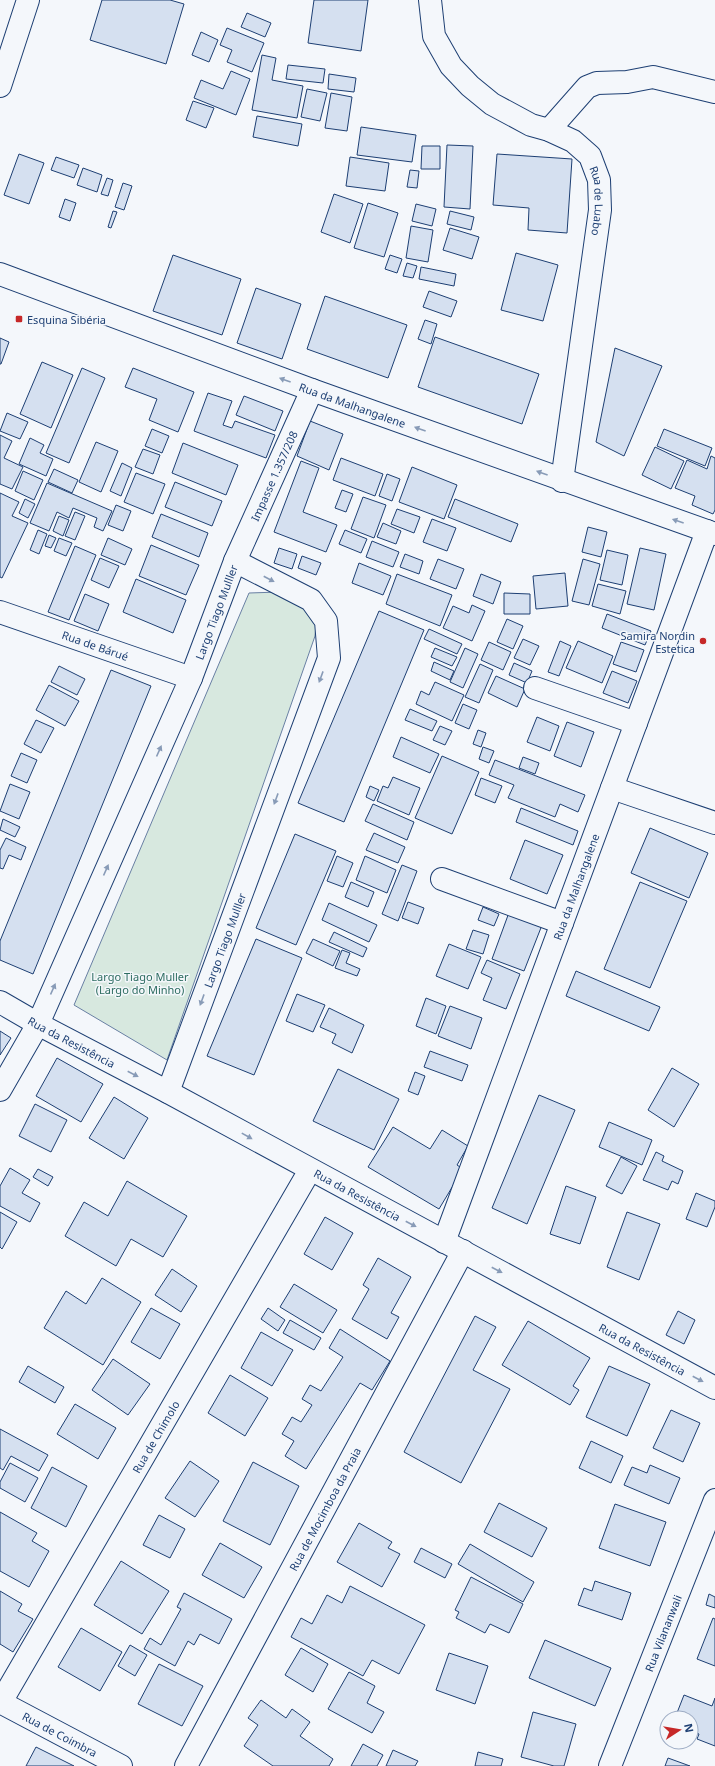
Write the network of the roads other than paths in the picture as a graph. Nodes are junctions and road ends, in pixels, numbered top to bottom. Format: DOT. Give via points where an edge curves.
graph roads {
  1 [pos="28,0"];
  2 [pos="430,0"];
  3 [pos="0,86"];
  4 [pos="715,92"];
  5 [pos="549,130"];
  6 [pos="0,274"];
  7 [pos="312,390"];
  8 [pos="562,481"];
  9 [pos="711,533"];
  10 [pos="235,560"];
  11 [pos="0,612"];
  12 [pos="191,678"];
  13 [pos="535,688"];
  14 [pos="636,723"];
  15 [pos="612,788"];
  16 [pos="715,823"];
  17 [pos="442,878"];
  18 [pos="562,923"];
  19 [pos="0,1002"];
  20 [pos="38,1024"];
  21 [pos="0,1090"];
  22 [pos="168,1092"];
  23 [pos="310,1170"];
  24 [pos="454,1247"];
  25 [pos="715,1388"];
  26 [pos="715,1500"];
  27 [pos="0,1702"];
  28 [pos="121,1766"];
  29 [pos="186,1766"];
  30 [pos="610,1766"];
  1 -- 3 [label="street"];
  2 -- 5 [label="street, Rua de Luabo" via="434,36 451,66 492,104 530,125"];
  4 -- 5 [label="street" via="653,77 627,82 597,83 587,87"];
  5 -- 8 [label="street, Rua de Luabo" via="573,141 590,156 599,180 600,210"];
  7 -- 6 [label="street, Rua da Malhangalene, one-way"];
  8 -- 7 [label="street, Rua da Malhangalene, one-way"];
  7 -- 10 [label="street, Impasse 1.357/208"];
  9 -- 8 [label="street, Rua da Malhangalene, one-way"];
  9 -- 14 [label="street, Rua da Malhangalene"];
  10 -- 12 [label="street, Largo Tiago Mulller"];
  10 -- 22 [label="street, Largo Tiago Mulller, one-way" via="311,600 326,622 329,658"];
  11 -- 12 [label="street, Rua de Bárué"];
  20 -- 12 [label="street, Largo Tiago Mulller, one-way"];
  13 -- 14 [label="street"];
  14 -- 15 [label="street, Rua da Malhangalene"];
  15 -- 16 [label="street"];
  15 -- 18 [label="street, Rua da Malhangalene"];
  17 -- 18 [label="street"];
  18 -- 24 [label="street, Rua da Malhangalene"];
  19 -- 20 [label="street, Rua da Resistência"];
  20 -- 21 [label="street, Largo Tiago Mulller"];
  20 -- 22 [label="street, Rua da Resistência, one-way"];
  22 -- 23 [label="street, Rua da Resistência, one-way"];
  23 -- 24 [label="street, Rua da Resistência, one-way"];
  23 -- 27 [label="street, Rua de Chimolo"];
  24 -- 25 [label="street, Rua da Resistência, one-way"];
  24 -- 29 [label="street, Rua de Mocimboa da Praia"];
  26 -- 30 [label="street, Rua Vilananwali"];
  27 -- 28 [label="street, Rua de Coimbra"];
}
